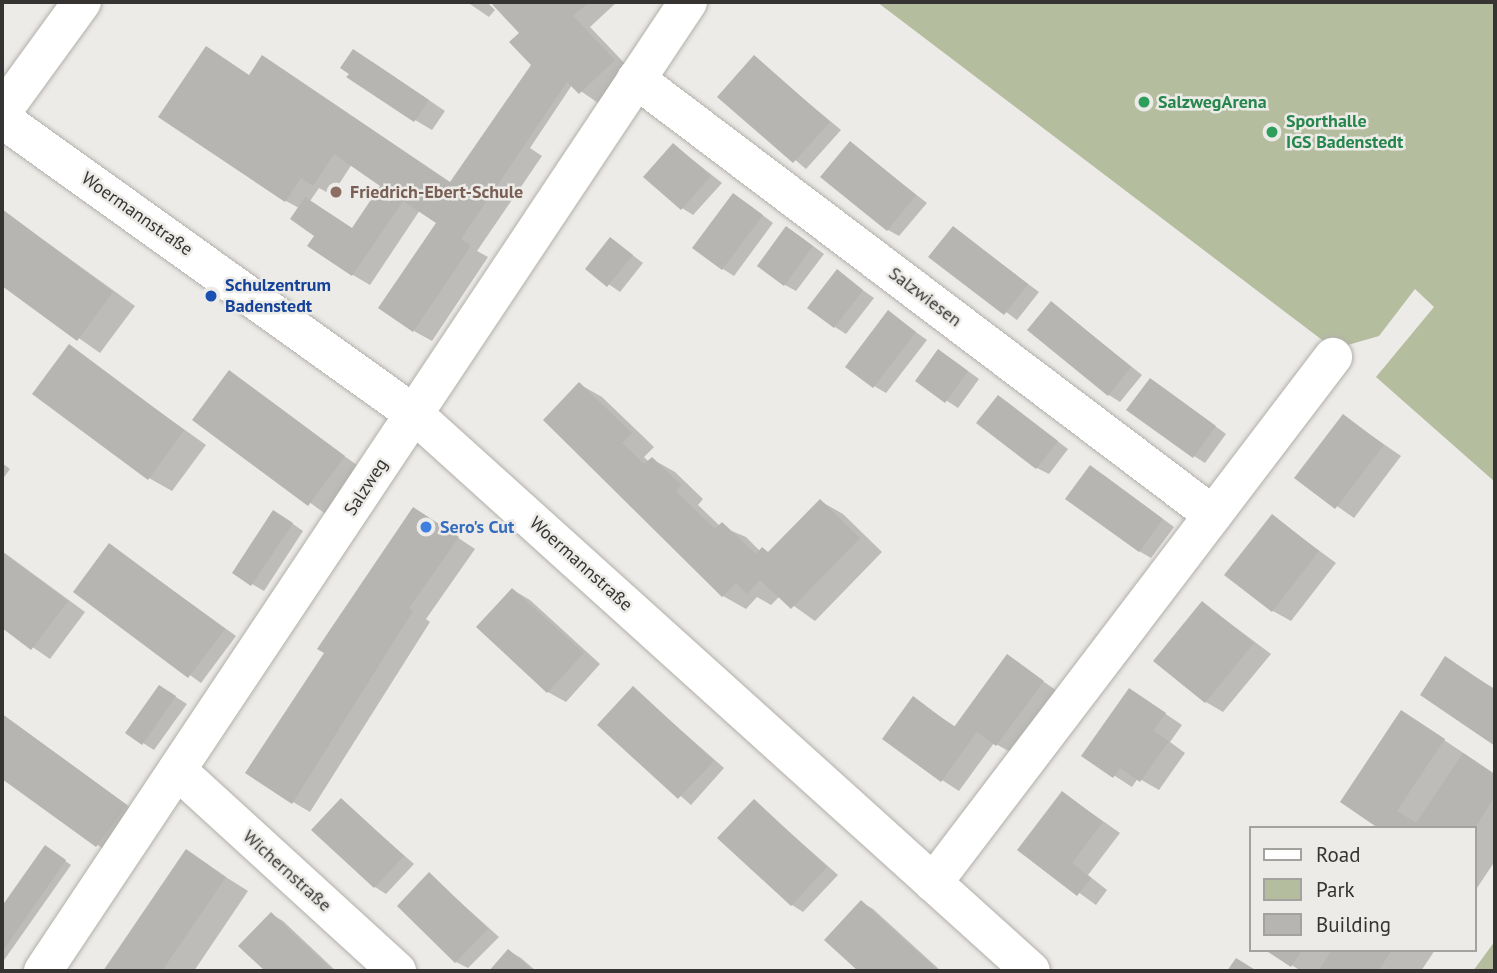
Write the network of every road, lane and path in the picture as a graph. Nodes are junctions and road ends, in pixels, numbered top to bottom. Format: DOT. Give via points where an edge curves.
graph roads {
  1 [pos="82,2"];
  2 [pos="688,2"];
  3 [pos="636,79"];
  4 [pos="2,112"];
  5 [pos="2,119"];
  6 [pos="1333,357"];
  7 [pos="414,414"];
  8 [pos="1213,516"];
  9 [pos="177,770"];
  10 [pos="933,883"];
  11 [pos="43,971"];
  12 [pos="397,971"];
  13 [pos="1031,971"];
  1 -- 4 [label="street"];
  2 -- 3 [label="street, Salzweg"];
  3 -- 7 [label="street, Salzweg"];
  3 -- 8 [label="street, Salzwiesen"];
  5 -- 7 [label="street, Woermannstraße"];
  6 -- 8 [label="street"];
  7 -- 9 [label="street, Salzweg"];
  7 -- 10 [label="street, Woermannstraße"];
  8 -- 10 [label="street"];
  9 -- 11 [label="street, Salzweg"];
  9 -- 12 [label="street, Wichernstraße"];
  10 -- 13 [label="street, Woermannstraße"];
}
